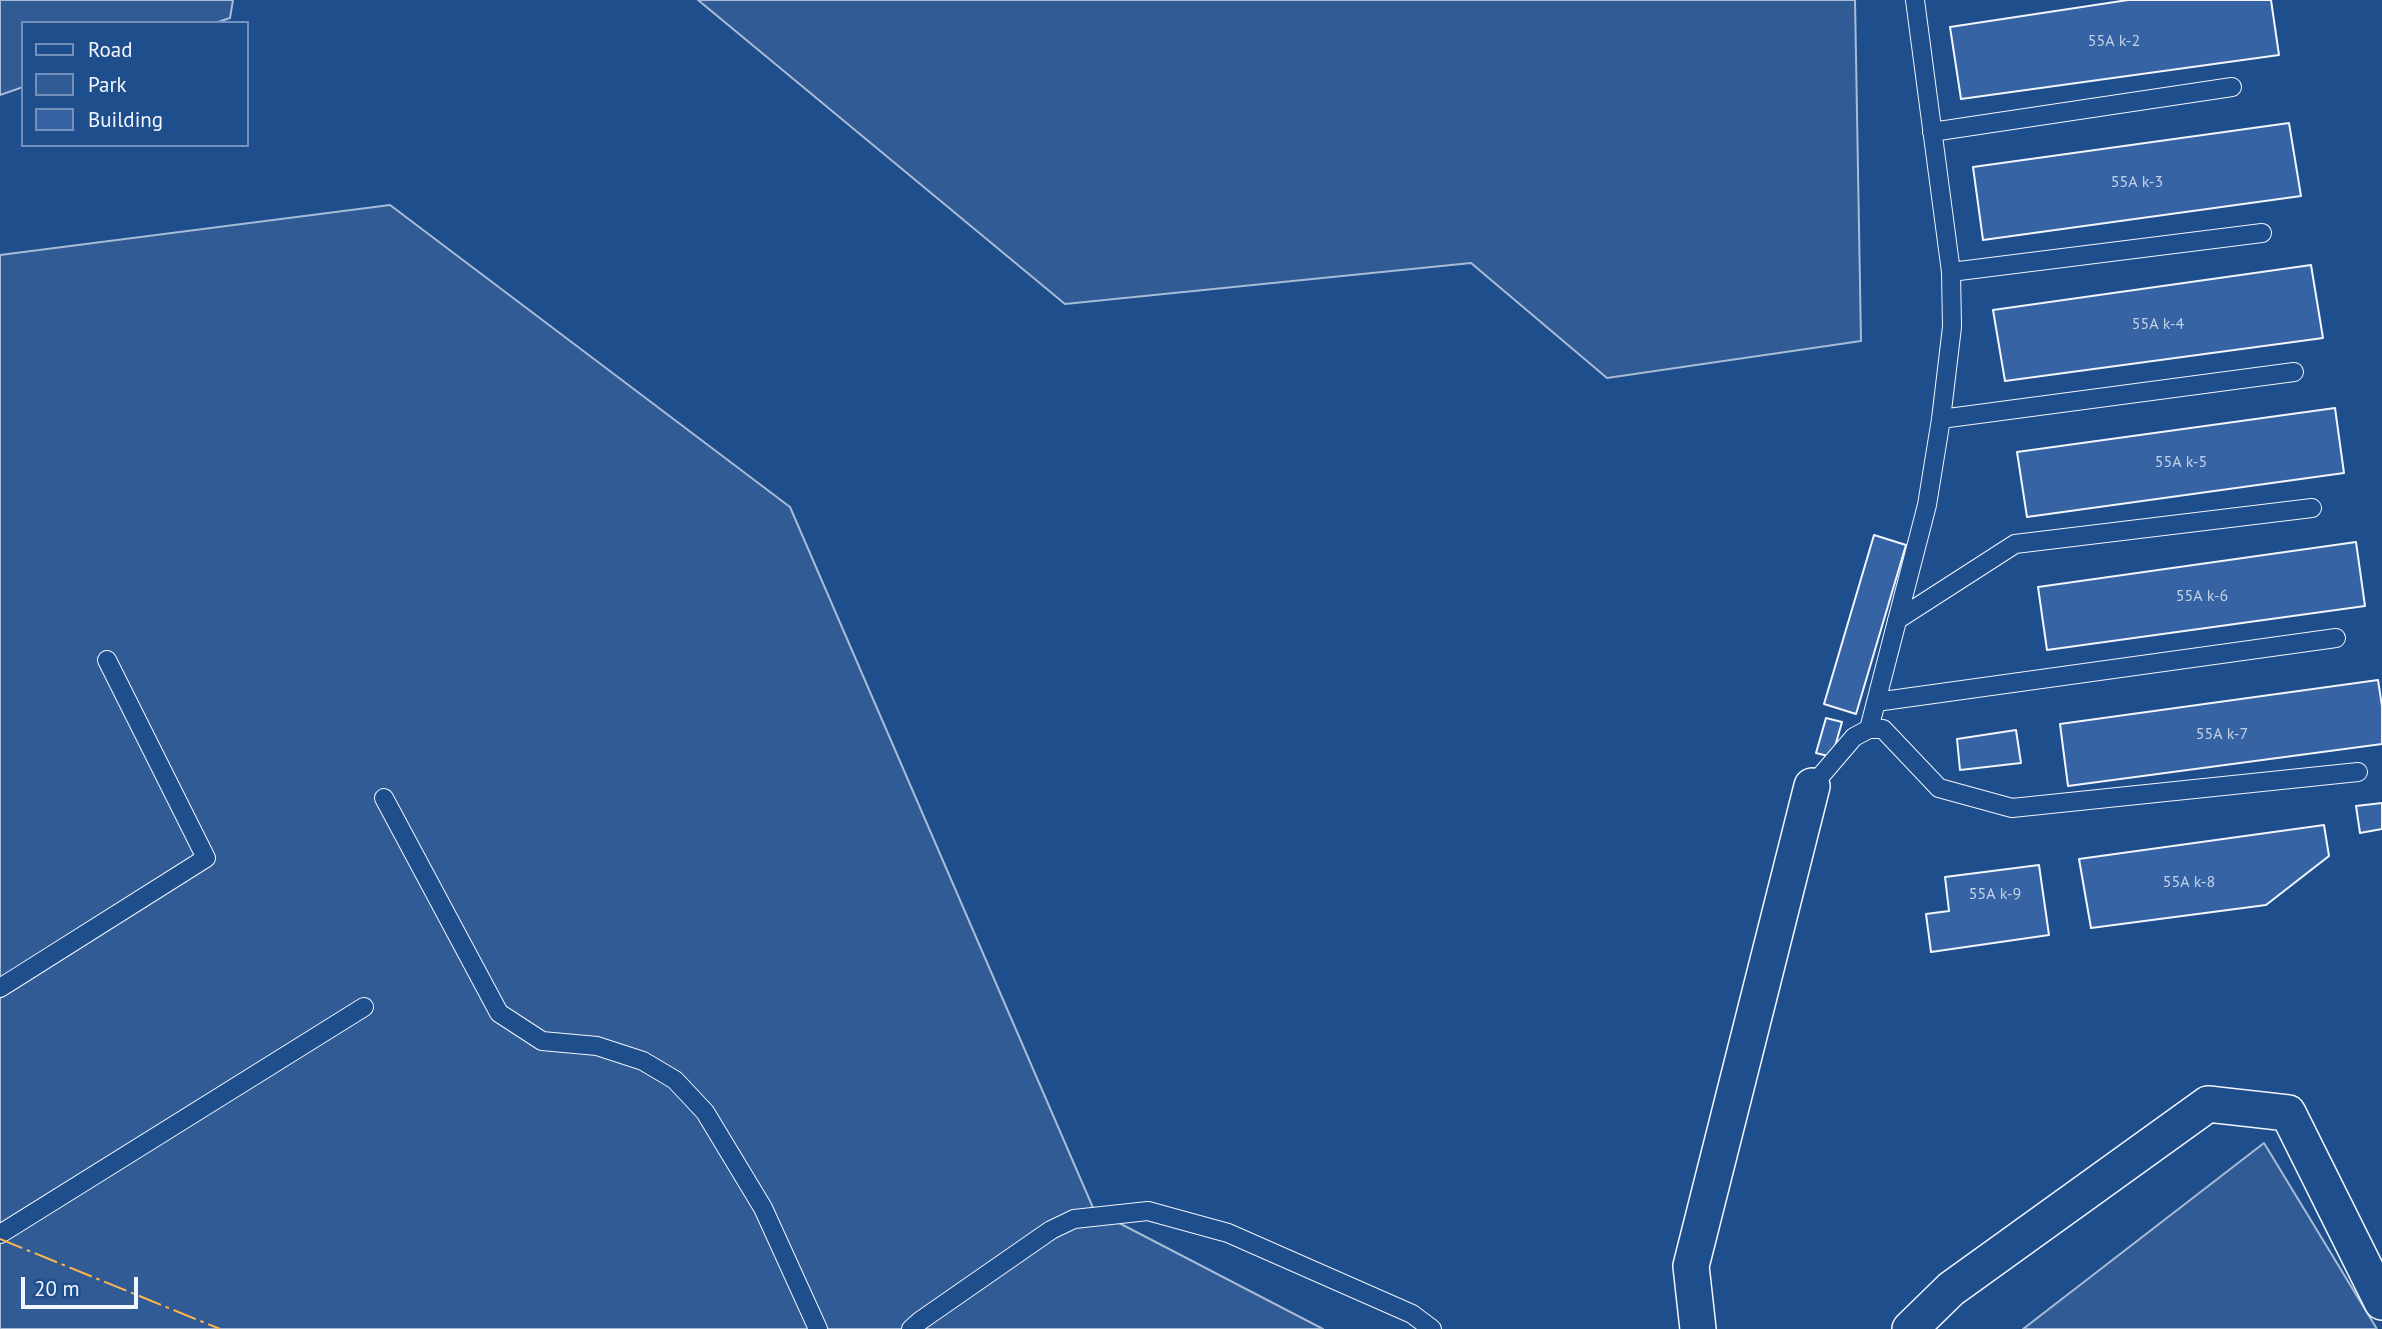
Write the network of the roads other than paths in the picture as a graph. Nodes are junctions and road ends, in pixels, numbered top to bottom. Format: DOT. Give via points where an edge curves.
graph roads {
  1 [pos="1915,0"];
  2 [pos="2232,87"];
  3 [pos="1933,132"];
  4 [pos="2262,233"];
  5 [pos="1951,272"];
  6 [pos="2294,372"];
  7 [pos="1941,419"];
  8 [pos="2312,508"];
  9 [pos="1898,620"];
  10 [pos="2336,638"];
  11 [pos="107,660"];
  12 [pos="1876,702"];
  13 [pos="1869,729"];
  14 [pos="2358,772"];
  15 [pos="1812,786"];
  16 [pos="384,798"];
  17 [pos="0,988"];
  18 [pos="364,1007"];
  19 [pos="0,1234"];
  20 [pos="2382,1302"];
  21 [pos="818,1329"];
  22 [pos="911,1329"];
  23 [pos="1433,1329"];
  24 [pos="1699,1329"];
  25 [pos="1910,1329"];
  1 -- 3 [label="lane"];
  2 -- 3 [label="lane"];
  3 -- 5 [label="lane"];
  4 -- 5 [label="lane"];
  5 -- 7 [label="lane" via="1952,327"];
  6 -- 7 [label="lane"];
  7 -- 9 [label="lane" via="1927,505"];
  8 -- 9 [label="lane" via="2015,544"];
  9 -- 12 [label="lane"];
  10 -- 12 [label="lane"];
  11 -- 17 [label="lane" via="206,858"];
  12 -- 13 [label="lane"];
  13 -- 14 [label="lane" via="1883,729 1939,788 2012,808"];
  13 -- 15 [label="lane" via="1854,737"];
  15 -- 24 [label="street" via="1691,1266"];
  16 -- 21 [label="lane" via="499,1013 542,1041 597,1046 643,1061 675,1080 705,1112 763,1208"];
  18 -- 19 [label="lane"];
  20 -- 25 [label="street" via="2288,1114 2208,1104 1951,1289"];
  22 -- 23 [label="lane" via="1051,1230 1074,1219 1148,1211 1228,1233 1412,1314"];
}
